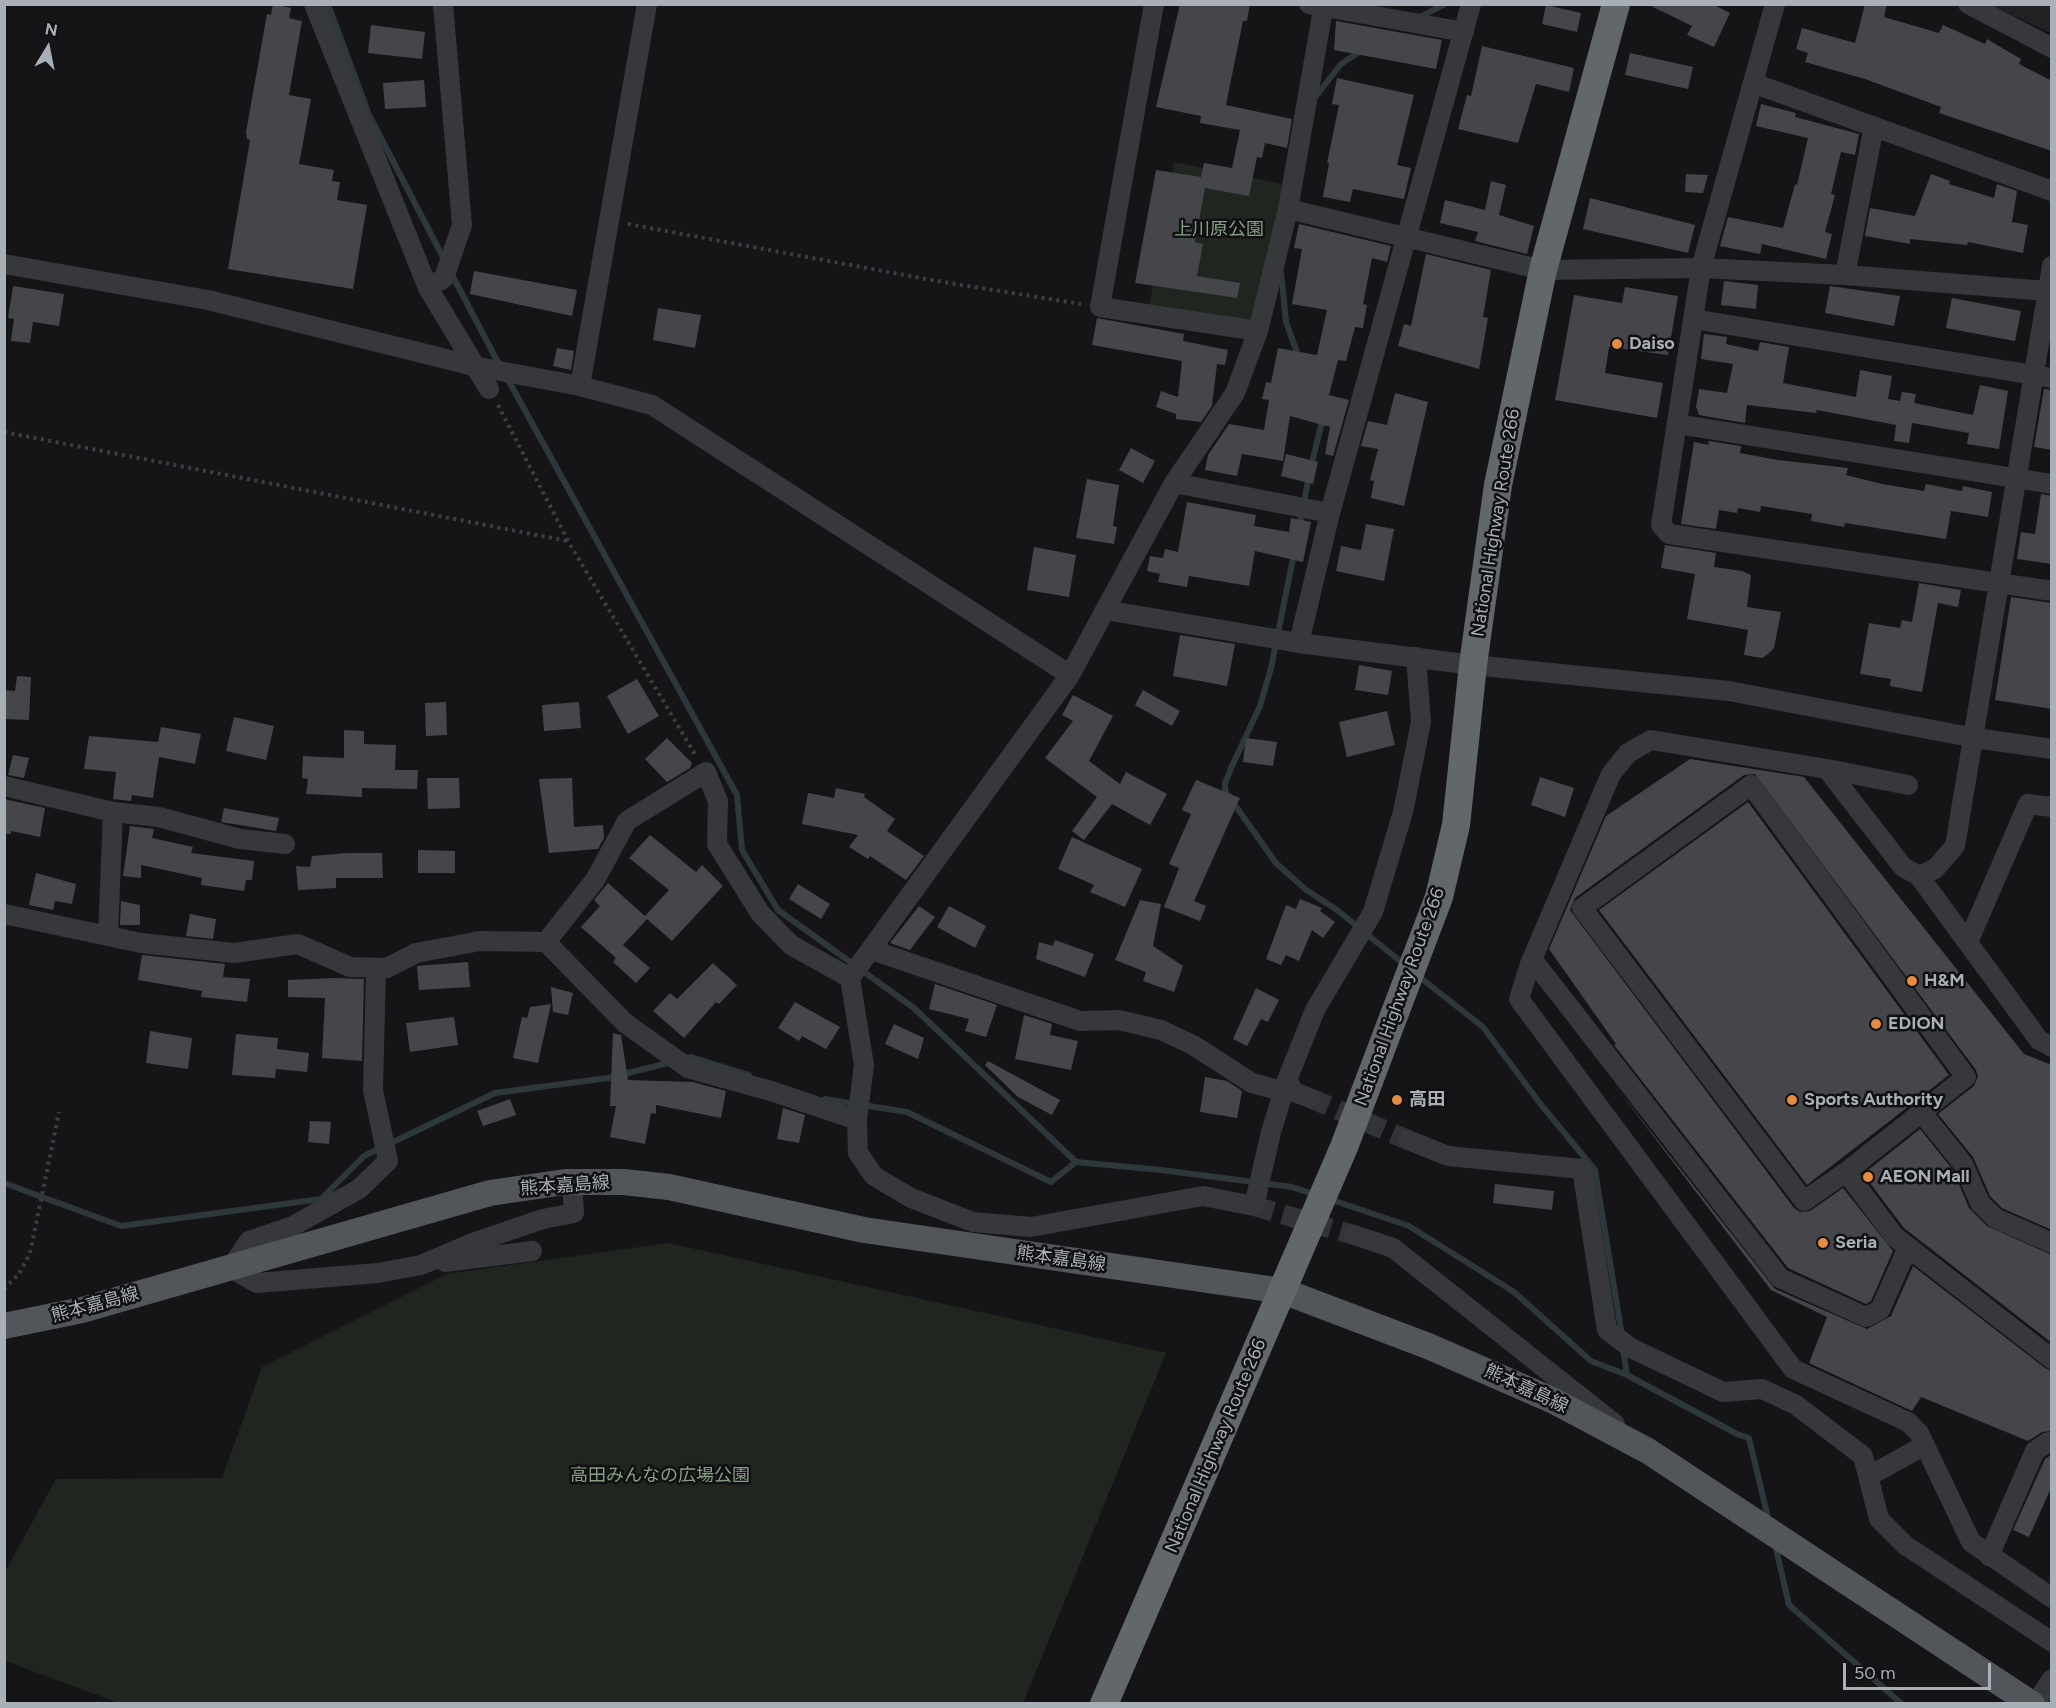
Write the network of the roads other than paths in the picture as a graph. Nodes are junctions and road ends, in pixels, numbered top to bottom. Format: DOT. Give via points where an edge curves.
graph roads {
  1 [pos="314,4"];
  2 [pos="443,4"];
  3 [pos="647,4"];
  4 [pos="1154,4"];
  5 [pos="1471,4"];
  6 [pos="1616,4"];
  7 [pos="1775,4"];
  8 [pos="1968,4"];
  9 [pos="1319,6"];
  10 [pos="1464,32"];
  11 [pos="2052,48"];
  12 [pos="1753,83"];
  13 [pos="1874,126"];
  14 [pos="2052,191"];
  15 [pos="1288,209"];
  16 [pos="1408,236"];
  17 [pos="4,264"];
  18 [pos="2052,266"];
  19 [pos="1701,268"];
  20 [pos="1543,270"];
  21 [pos="1845,275"];
  22 [pos="429,288"];
  23 [pos="2047,291"];
  24 [pos="1693,319"];
  25 [pos="1258,331"];
  26 [pos="478,367"];
  27 [pos="2042,377"];
  28 [pos="580,386"];
  29 [pos="489,389"];
  30 [pos="1677,424"];
  31 [pos="2016,479"];
  32 [pos="1174,483"];
  33 [pos="2052,484"];
  34 [pos="1330,513"];
  35 [pos="2000,583"];
  36 [pos="2052,591"];
  37 [pos="1105,610"];
  38 [pos="1299,644"];
  39 [pos="1416,657"];
  40 [pos="1473,665"];
  41 [pos="1070,675"];
  42 [pos="1975,738"];
  43 [pos="2052,749"];
  44 [pos="1827,769"];
  45 [pos="1908,784"];
  46 [pos="4,786"];
  47 [pos="2052,807"];
  48 [pos="113,812"];
  49 [pos="285,844"];
  50 [pos="1919,876"];
  51 [pos="4,914"];
  52 [pos="108,936"];
  53 [pos="546,942"];
  54 [pos="1968,942"];
  55 [pos="872,950"];
  56 [pos="1532,960"];
  57 [pos="376,968"];
  58 [pos="850,978"];
  59 [pos="2052,1047"];
  60 [pos="1286,1084"];
  61 [pos="1310,1098"];
  62 [pos="1922,1113"];
  63 [pos="857,1120"];
  64 [pos="1408,1140"];
  65 [pos="1846,1172"];
  66 [pos="572,1183"];
  67 [pos="1354,1235"];
  68 [pos="2052,1243"];
  69 [pos="1908,1247"];
  70 [pos="532,1251"];
  71 [pos="421,1265"];
  72 [pos="231,1268"];
  73 [pos="1283,1291"];
  74 [pos="4,1326"];
  75 [pos="2052,1359"];
  76 [pos="2052,1443"];
  77 [pos="1925,1445"];
  78 [pos="1648,1451"];
  79 [pos="1869,1476"];
  80 [pos="1989,1556"];
  81 [pos="2052,1598"];
  82 [pos="2052,1642"];
  83 [pos="2052,1679"];
  84 [pos="1104,1704"];
  85 [pos="2033,1704"];
  1 -- 22 [label="street"];
  2 -- 22 [label="street" via="462,225 444,278"];
  3 -- 28 [label="street"];
  4 -- 25 [label="street" via="1100,307"];
  5 -- 10 [label="street"];
  6 -- 20 [label="highway, National Highway Route 266"];
  7 -- 12 [label="street"];
  8 -- 11 [label="street"];
  9 -- 10 [label="street"];
  9 -- 15 [label="street"];
  10 -- 16 [label="street"];
  12 -- 13 [label="street"];
  12 -- 19 [label="street"];
  13 -- 14 [label="street"];
  13 -- 21 [label="street"];
  15 -- 16 [label="street"];
  15 -- 25 [label="street"];
  16 -- 20 [label="street"];
  16 -- 34 [label="street"];
  17 -- 26 [label="street" via="208,300"];
  18 -- 23 [label="street"];
  19 -- 20 [label="street"];
  19 -- 21 [label="street"];
  19 -- 24 [label="street"];
  20 -- 40 [label="highway, National Highway Route 266" via="1498,485"];
  21 -- 23 [label="street"];
  22 -- 26 [label="street"];
  23 -- 27 [label="street"];
  24 -- 27 [label="street"];
  24 -- 30 [label="street"];
  25 -- 32 [label="street" via="1236,393"];
  26 -- 28 [label="street"];
  26 -- 29 [label="street"];
  27 -- 31 [label="street"];
  28 -- 41 [label="street" via="652,405"];
  30 -- 31 [label="street"];
  30 -- 35 [label="street" via="1661,525 1669,534"];
  31 -- 33 [label="street"];
  31 -- 35 [label="street"];
  32 -- 34 [label="street"];
  32 -- 37 [label="street"];
  34 -- 38 [label="street"];
  35 -- 36 [label="street"];
  35 -- 42 [label="street"];
  37 -- 38 [label="street"];
  37 -- 41 [label="street"];
  38 -- 39 [label="street"];
  39 -- 40 [label="street"];
  39 -- 60 [label="street" via="1421,722 1397,834 1373,912 1315,1010"];
  40 -- 42 [label="street" via="1729,691"];
  40 -- 73 [label="highway, National Highway Route 266" via="1456,825 1439,897 1344,1147"];
  41 -- 55 [label="street"];
  42 -- 43 [label="street"];
  42 -- 50 [label="street" via="1955,846 1935,869"];
  44 -- 45 [label="street"];
  44 -- 50 [label="street" via="1903,867"];
  44 -- 56 [label="street" via="1666,740 1651,740 1628,753 1611,774"];
  46 -- 48 [label="street"];
  47 -- 54 [label="street" via="2028,804"];
  48 -- 49 [label="street" via="159,817 240,839"];
  48 -- 52 [label="street"];
  50 -- 54 [label="street"];
  51 -- 52 [label="street"];
  52 -- 57 [label="street" via="141,944 234,953 298,944 350,967"];
  53 -- 57 [label="street" via="480,941 416,953 387,968"];
  53 -- 58 [label="street" via="595,880 627,821 706,772 718,801 717,844 760,914 791,945"];
  53 -- 63 [label="street" via="625,1023 688,1068"];
  54 -- 59 [label="street" via="2039,1040"];
  55 -- 58 [label="street"];
  55 -- 60 [label="street" via="1080,1021 1119,1020 1161,1030 1193,1045 1252,1083 1274,1089"];
  56 -- 69 [label="street" via="1780,1278 1866,1317 1880,1310"];
  56 -- 77 [label="street" via="1519,999 1793,1369 1908,1422"];
  57 -- 72 [label="street" via="373,1090 388,1161 359,1189 293,1226 249,1241"];
  58 -- 63 [label="street" via="864,1065"];
  60 -- 61 [label="street"];
  60 -- 63 [label="street" via="1254,1206 1203,1196 1031,1227 973,1221 911,1198 874,1176 858,1153"];
  62 -- 65 [label="street"];
  62 -- 65 [label="street" via="1966,1077 1751,786 1582,908 1804,1201"];
  62 -- 68 [label="street" via="1963,1164 1980,1203 1995,1218"];
  64 -- 79 [label="street" via="1448,1156 1582,1169 1607,1330 1631,1348 1723,1392 1762,1389 1796,1405 1863,1456"];
  65 -- 69 [label="street" via="1895,1237"];
  66 -- 71 [label="street" via="574,1213 475,1242"];
  66 -- 72 [label="main road, 熊本嘉島線" via="490,1194"];
  66 -- 73 [label="main road, 熊本嘉島線" via="624,1182 669,1187 864,1230"];
  67 -- 78 [label="street" via="1393,1248"];
  69 -- 75 [label="street"];
  70 -- 71 [label="street"];
  71 -- 72 [label="street" via="378,1273 257,1283"];
  72 -- 74 [label="main road, 熊本嘉島線" via="82,1310"];
  73 -- 78 [label="main road, 熊本嘉島線" via="1428,1346 1551,1400"];
  73 -- 84 [label="highway, National Highway Route 266"];
  76 -- 80 [label="street" via="2035,1450"];
  77 -- 79 [label="street"];
  77 -- 80 [label="street" via="1971,1542"];
  78 -- 85 [label="main road, 熊本嘉島線"];
  79 -- 82 [label="street" via="1879,1518 1905,1545"];
  80 -- 81 [label="street"];
  83 -- 85 [label="street"];
}
